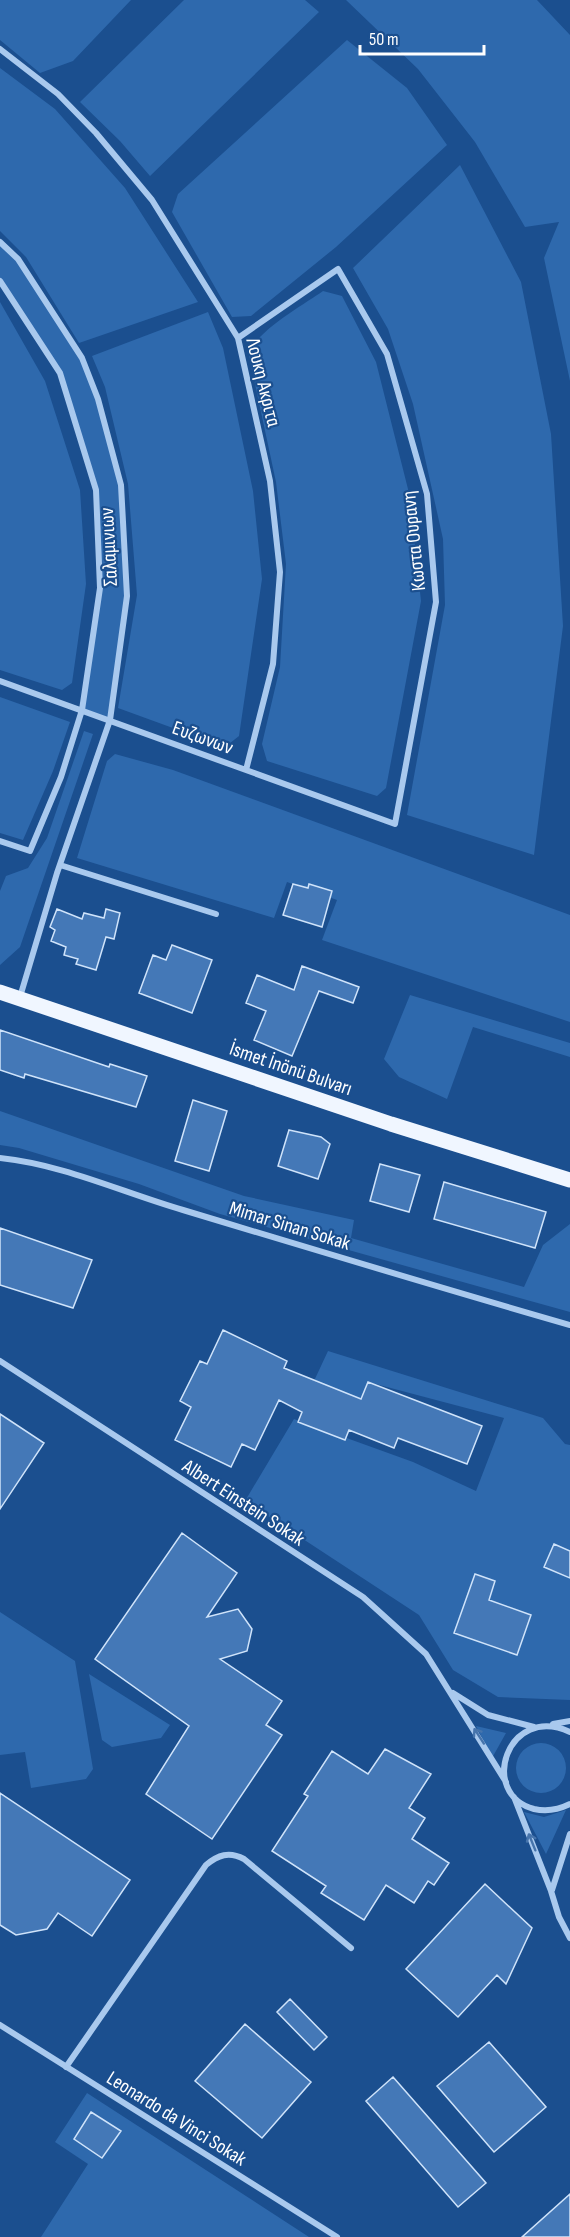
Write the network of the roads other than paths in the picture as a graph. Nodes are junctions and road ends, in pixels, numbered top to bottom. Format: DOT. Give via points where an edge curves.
graph roads {
  1 [pos="0,49"];
  2 [pos="0,242"];
  3 [pos="0,281"];
  4 [pos="238,338"];
  5 [pos="0,681"];
  6 [pos="82,710"];
  7 [pos="110,720"];
  8 [pos="246,770"];
  9 [pos="395,824"];
  10 [pos="0,841"];
  11 [pos="60,865"];
  12 [pos="216,914"];
  13 [pos="0,992"];
  14 [pos="19,999"];
  15 [pos="0,1158"];
  16 [pos="570,1180"];
  17 [pos="570,1325"];
  18 [pos="0,1361"];
  19 [pos="450,1691"];
  20 [pos="570,1721"];
  21 [pos="546,1725"];
  22 [pos="536,1727"];
  23 [pos="570,1732"];
  24 [pos="506,1782"];
  25 [pos="513,1794"];
  26 [pos="570,1804"];
  27 [pos="570,1834"];
  28 [pos="552,1891"];
  29 [pos="570,1938"];
  30 [pos="351,1948"];
  31 [pos="0,2025"];
  32 [pos="66,2067"];
  33 [pos="337,2237"];
  1 -- 4 [label="street, Λουκη Ακριτα" via="58,94 145,192 165,217"];
  2 -- 7 [label="street, Σαλαμινιων" via="18,259 82,358 98,399 121,486 127,596"];
  3 -- 6 [label="street, Σαλαμινιων" via="60,373 96,490 100,588"];
  4 -- 8 [label="street, Λουκη Ακριτα" via="270,481 280,572 273,664"];
  4 -- 9 [label="street, Κωστα Ουρανη" via="338,269 387,354 427,494 436,602"];
  5 -- 6 [label="street, Ευζωνων"];
  6 -- 7 [label="street, Ευζωνων"];
  6 -- 10 [label="street, Σαλαμινιων" via="61,777 30,851"];
  7 -- 8 [label="street, Ευζωνων"];
  7 -- 11 [label="street, Σαλαμινιων"];
  8 -- 9 [label="street, Ευζωνων"];
  11 -- 12 [label="street"];
  11 -- 14 [label="street, Σαλαμινιων"];
  13 -- 14 [label="main road, İsmet İnönü Bulvarı"];
  14 -- 16 [label="main road, İsmet İnönü Bulvarı"];
  15 -- 17 [label="street, Mimar Sinan Sokak" via="33,1161 89,1176 175,1208"];
  18 -- 19 [label="street, Albert Einstein Sokak" via="363,1597 426,1654"];
  19 -- 22 [label="street" via="488,1715"];
  24 -- 19 [label="street, Albert Einstein Sokak, one-way"];
  20 -- 21 [label="street"];
  21 -- 22 [label="street"];
  21 -- 23 [label="street"];
  22 -- 24 [label="street" via="509,1748 504,1770"];
  24 -- 25 [label="street, Albert Einstein Sokak"];
  25 -- 26 [label="street" via="530,1808 541,1810 552,1811"];
  28 -- 25 [label="street, Albert Einstein Sokak, one-way"];
  27 -- 28 [label="street"];
  28 -- 29 [label="street, Albert Einstein Sokak"];
  30 -- 32 [label="street" via="244,1859 236,1854 215,1858 201,1872"];
  31 -- 32 [label="street, Leonardo da Vinci Sokak"];
  32 -- 33 [label="street, Leonardo da Vinci Sokak"];
}
